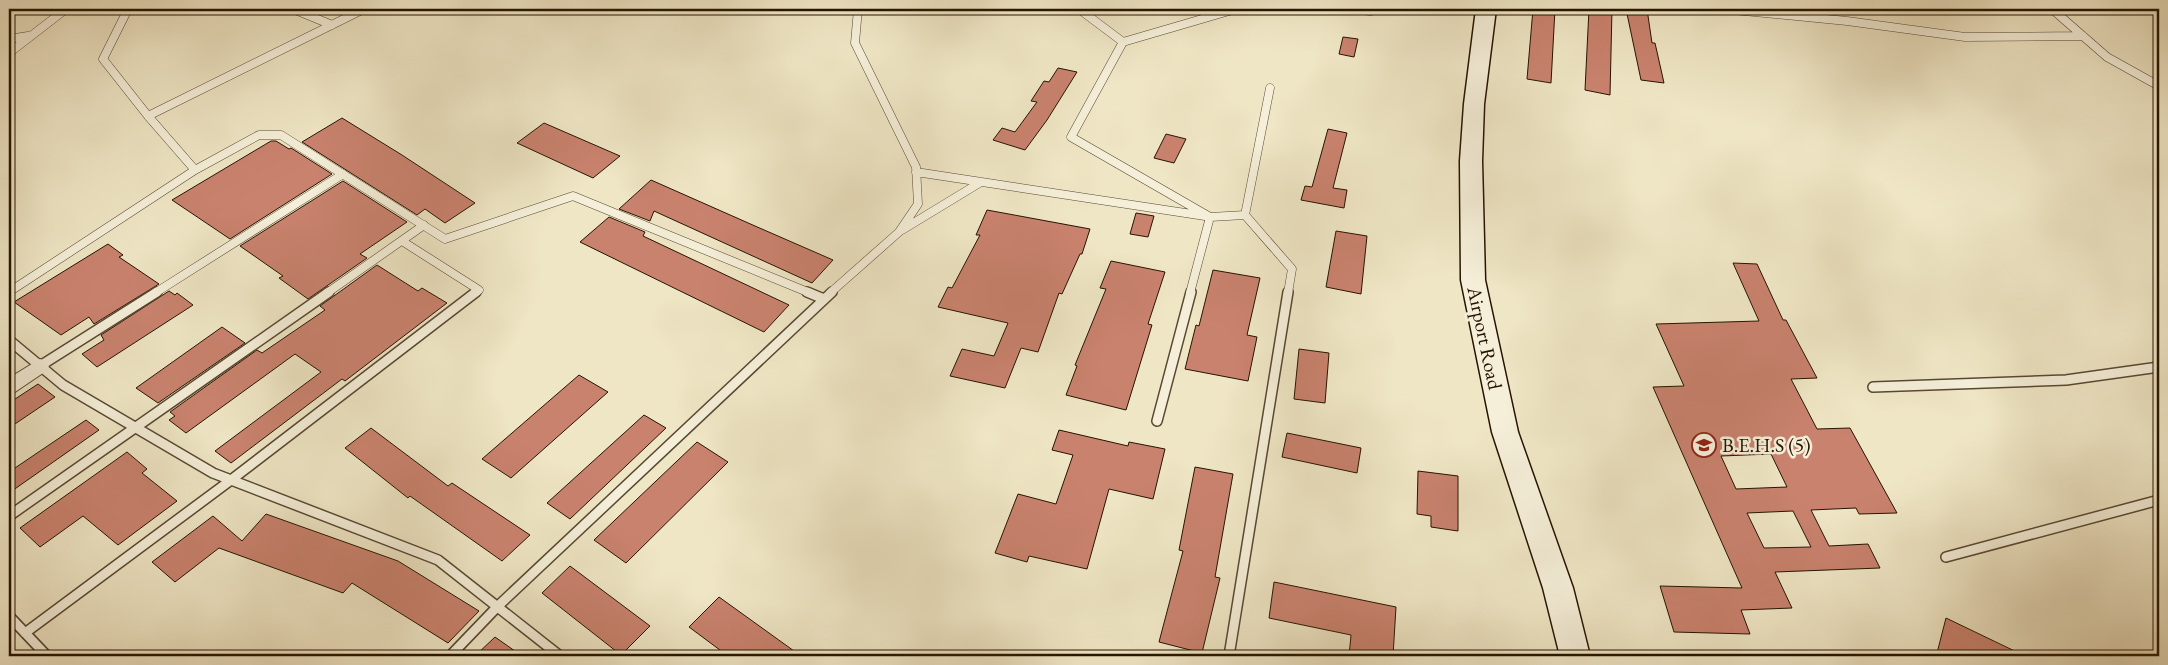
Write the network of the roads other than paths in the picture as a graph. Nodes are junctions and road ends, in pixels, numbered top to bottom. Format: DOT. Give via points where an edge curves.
graph roads {
  1 [pos="66,9"];
  2 [pos="128,9"];
  3 [pos="293,9"];
  4 [pos="364,9"];
  5 [pos="858,9"];
  6 [pos="1079,9"];
  7 [pos="1236,9"];
  8 [pos="1352,9"];
  9 [pos="1384,9"];
  10 [pos="1486,9"];
  11 [pos="1723,9"];
  12 [pos="2052,9"];
  13 [pos="332,25"];
  14 [pos="30,36"];
  15 [pos="2083,36"];
  16 [pos="9,39"];
  17 [pos="1123,42"];
  18 [pos="9,53"];
  19 [pos="2159,86"];
  20 [pos="1270,88"];
  21 [pos="148,116"];
  22 [pos="195,170"];
  23 [pos="916,172"];
  24 [pos="343,174"];
  25 [pos="981,182"];
  26 [pos="1245,215"];
  27 [pos="1210,217"];
  28 [pos="424,225"];
  29 [pos="899,232"];
  30 [pos="402,241"];
  31 [pos="9,292"];
  32 [pos="824,299"];
  33 [pos="9,340"];
  34 [pos="40,366"];
  35 [pos="2159,367"];
  36 [pos="9,387"];
  37 [pos="1873,387"];
  38 [pos="1157,421"];
  39 [pos="135,428"];
  40 [pos="231,480"];
  41 [pos="2159,500"];
  42 [pos="9,516"];
  43 [pos="1946,557"];
  44 [pos="498,606"];
  45 [pos="9,616"];
  46 [pos="25,633"];
  47 [pos="48,656"];
  48 [pos="450,656"];
  49 [pos="560,656"];
  50 [pos="1228,656"];
  51 [pos="1575,656"];
  1 -- 14 [label="lane"];
  2 -- 21 [label="lane" via="103,59"];
  3 -- 13 [label="lane"];
  4 -- 13 [label="lane"];
  5 -- 23 [label="lane" via="855,43"];
  6 -- 17 [label="lane"];
  7 -- 17 [label="lane"];
  8 -- 9 [label="lane"];
  10 -- 51 [label="main road, Airport Road" via="1474,104 1471,161 1473,280 1505,432 1558,588"];
  11 -- 15 [label="lane" via="1847,20 1965,37"];
  12 -- 15 [label="lane"];
  13 -- 21 [label="lane"];
  14 -- 16 [label="lane"];
  14 -- 18 [label="lane"];
  15 -- 19 [label="lane" via="2107,57"];
  17 -- 27 [label="lane" via="1071,137"];
  20 -- 26 [label="lane"];
  21 -- 22 [label="lane"];
  22 -- 24 [label="lane" via="259,135 281,135"];
  22 -- 31 [label="lane"];
  23 -- 25 [label="lane"];
  23 -- 29 [label="lane" via="918,204"];
  24 -- 28 [label="lane"];
  24 -- 34 [label="lane"];
  25 -- 27 [label="lane"];
  25 -- 29 [label="lane"];
  26 -- 27 [label="lane"];
  26 -- 50 [label="lane" via="1292,269"];
  27 -- 38 [label="lane"];
  28 -- 30 [label="lane"];
  28 -- 32 [label="lane" via="445,239 573,196"];
  29 -- 32 [label="lane"];
  30 -- 39 [label="lane"];
  30 -- 40 [label="lane" via="479,290"];
  32 -- 44 [label="lane"];
  33 -- 34 [label="lane"];
  34 -- 36 [label="street"];
  34 -- 39 [label="lane" via="63,385"];
  35 -- 37 [label="lane" via="2066,380"];
  39 -- 40 [label="lane"];
  39 -- 42 [label="lane"];
  40 -- 44 [label="lane" via="438,560"];
  40 -- 46 [label="lane"];
  41 -- 43 [label="lane"];
  44 -- 48 [label="lane"];
  44 -- 49 [label="lane"];
  45 -- 46 [label="lane"];
  46 -- 47 [label="lane"];
}
